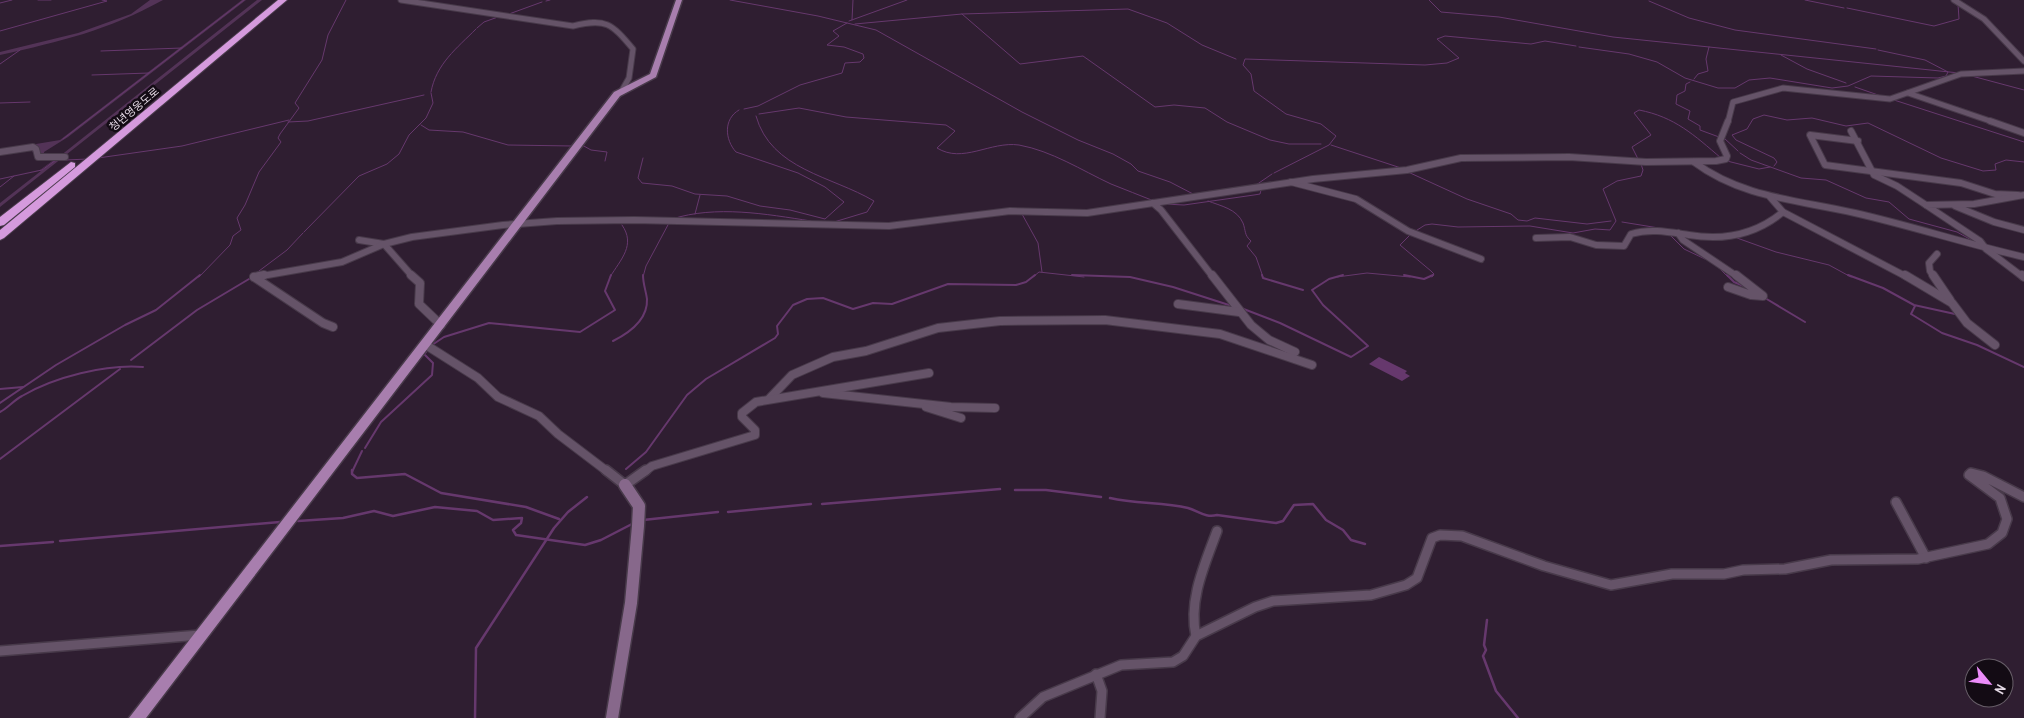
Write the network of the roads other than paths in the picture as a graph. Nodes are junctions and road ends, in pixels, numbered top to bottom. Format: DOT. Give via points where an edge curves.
graph roads {
  1 [pos="272,0"];
  2 [pos="283,0"];
  3 [pos="401,0"];
  4 [pos="679,0"];
  5 [pos="1954,0"];
  6 [pos="2024,61"];
  7 [pos="2024,71"];
  8 [pos="621,92"];
  9 [pos="1908,93"];
  10 [pos="1851,131"];
  11 [pos="2024,133"];
  12 [pos="1858,141"];
  13 [pos="0,152"];
  14 [pos="65,157"];
  15 [pos="87,159"];
  16 [pos="1694,162"];
  17 [pos="1871,171"];
  18 [pos="1291,182"];
  19 [pos="2021,195"];
  20 [pos="1770,197"];
  21 [pos="1153,202"];
  22 [pos="1926,205"];
  23 [pos="1954,205"];
  24 [pos="1783,212"];
  25 [pos="0,223"];
  26 [pos="518,224"];
  27 [pos="2024,230"];
  28 [pos="1678,233"];
  29 [pos="0,236"];
  30 [pos="1536,238"];
  31 [pos="359,240"];
  32 [pos="384,244"];
  33 [pos="1986,249"];
  34 [pos="1937,254"];
  35 [pos="2024,257"];
  36 [pos="1481,259"];
  37 [pos="2024,277"];
  38 [pos="1728,287"];
  39 [pos="1952,303"];
  40 [pos="1178,304"];
  41 [pos="1239,312"];
  42 [pos="441,325"];
  43 [pos="334,327"];
  44 [pos="426,345"];
  45 [pos="1995,345"];
  46 [pos="1295,352"];
  47 [pos="1312,366"];
  48 [pos="929,373"];
  49 [pos="811,391"];
  50 [pos="769,399"];
  51 [pos="910,402"];
  52 [pos="995,408"];
  53 [pos="961,418"];
  54 [pos="625,485"];
  55 [pos="2024,498"];
  56 [pos="1896,502"];
  57 [pos="1217,531"];
  58 [pos="1926,558"];
  59 [pos="200,634"];
  60 [pos="1196,636"];
  61 [pos="0,651"];
  62 [pos="1096,674"];
  63 [pos="137,718"];
  64 [pos="612,718"];
  65 [pos="1020,718"];
  66 [pos="1100,718"];
  1 -- 15 [label="highway, 청년영웅도로"];
  2 -- 15 [label="highway, 청년영웅도로"];
  3 -- 8 [label="street" via="573,26 588,21 600,22 632,49 629,78"];
  4 -- 8 [label="main road" via="654,73"];
  5 -- 6 [label="street" via="1993,25"];
  7 -- 9 [label="street" via="1961,74"];
  8 -- 26 [label="main road"];
  9 -- 11 [label="street"];
  9 -- 16 [label="street" via="1881,100 1783,88 1739,99 1732,106 1721,136 1726,159"];
  10 -- 12 [label="street"];
  12 -- 17 [label="street"];
  12 -- 17 [label="street" via="1810,135 1825,165"];
  13 -- 14 [label="street" via="33,147 38,157"];
  15 -- 25 [label="highway, 청년영웅도로"];
  15 -- 29 [label="highway, 청년영웅도로"];
  16 -- 18 [label="street" via="1476,157 1408,170"];
  16 -- 20 [label="street" via="1710,174"];
  17 -- 19 [label="street" via="1961,183 1995,194"];
  17 -- 22 [label="street"];
  18 -- 21 [label="street"];
  18 -- 36 [label="street" via="1356,199 1408,231"];
  19 -- 23 [label="street"];
  20 -- 24 [label="street"];
  20 -- 33 [label="street" via="1854,213"];
  21 -- 26 [label="street" via="1087,213 1010,211 889,226 634,220"];
  21 -- 41 [label="street"];
  22 -- 23 [label="street"];
  22 -- 33 [label="street" via="1980,241"];
  23 -- 27 [label="street" via="1994,222"];
  24 -- 28 [label="street" via="1758,229 1729,238"];
  24 -- 39 [label="street" via="1923,284"];
  26 -- 32 [label="street" via="412,237"];
  26 -- 42 [label="main road"];
  28 -- 30 [label="street" via="1642,230 1631,234 1624,246 1596,245 1570,237"];
  28 -- 38 [label="street" via="1683,240 1715,259 1763,296"];
  31 -- 32 [label="street"];
  32 -- 42 [label="street" via="420,283 420,304"];
  32 -- 43 [label="street" via="342,262 254,277"];
  33 -- 35 [label="street"];
  33 -- 37 [label="street"];
  34 -- 39 [label="street" via="1929,263 1930,271"];
  39 -- 45 [label="street" via="1967,323"];
  40 -- 41 [label="street"];
  41 -- 46 [label="street" via="1261,335"];
  42 -- 44 [label="main road"];
  44 -- 54 [label="street" via="478,378 498,398 539,416"];
  44 -- 59 [label="main road"];
  47 -- 50 [label="street" via="1220,334 1105,320 1000,321 938,328 866,351 833,357 798,371"];
  48 -- 49 [label="street"];
  49 -- 50 [label="street"];
  49 -- 51 [label="street"];
  50 -- 54 [label="street" via="750,405 742,413 742,417 756,430 755,435 658,464"];
  51 -- 52 [label="street"];
  51 -- 53 [label="street"];
  54 -- 64 [label="street" via="639,506 638,526 631,603"];
  55 -- 58 [label="street" via="1983,476 1969,475 2000,498 2006,512 2006,527 1988,544"];
  56 -- 58 [label="street"];
  57 -- 60 [label="street" via="1196,600 1193,627"];
  58 -- 60 [label="street" via="1830,560 1785,569 1672,574 1611,585 1544,566 1462,536 1440,535 1432,538 1417,578 1406,585 1371,595 1273,601"];
  59 -- 61 [label="street"];
  59 -- 63 [label="main road"];
  60 -- 62 [label="street" via="1183,656 1173,662 1121,664"];
  62 -- 65 [label="street" via="1043,697"];
  62 -- 66 [label="street" via="1102,691"];
}
